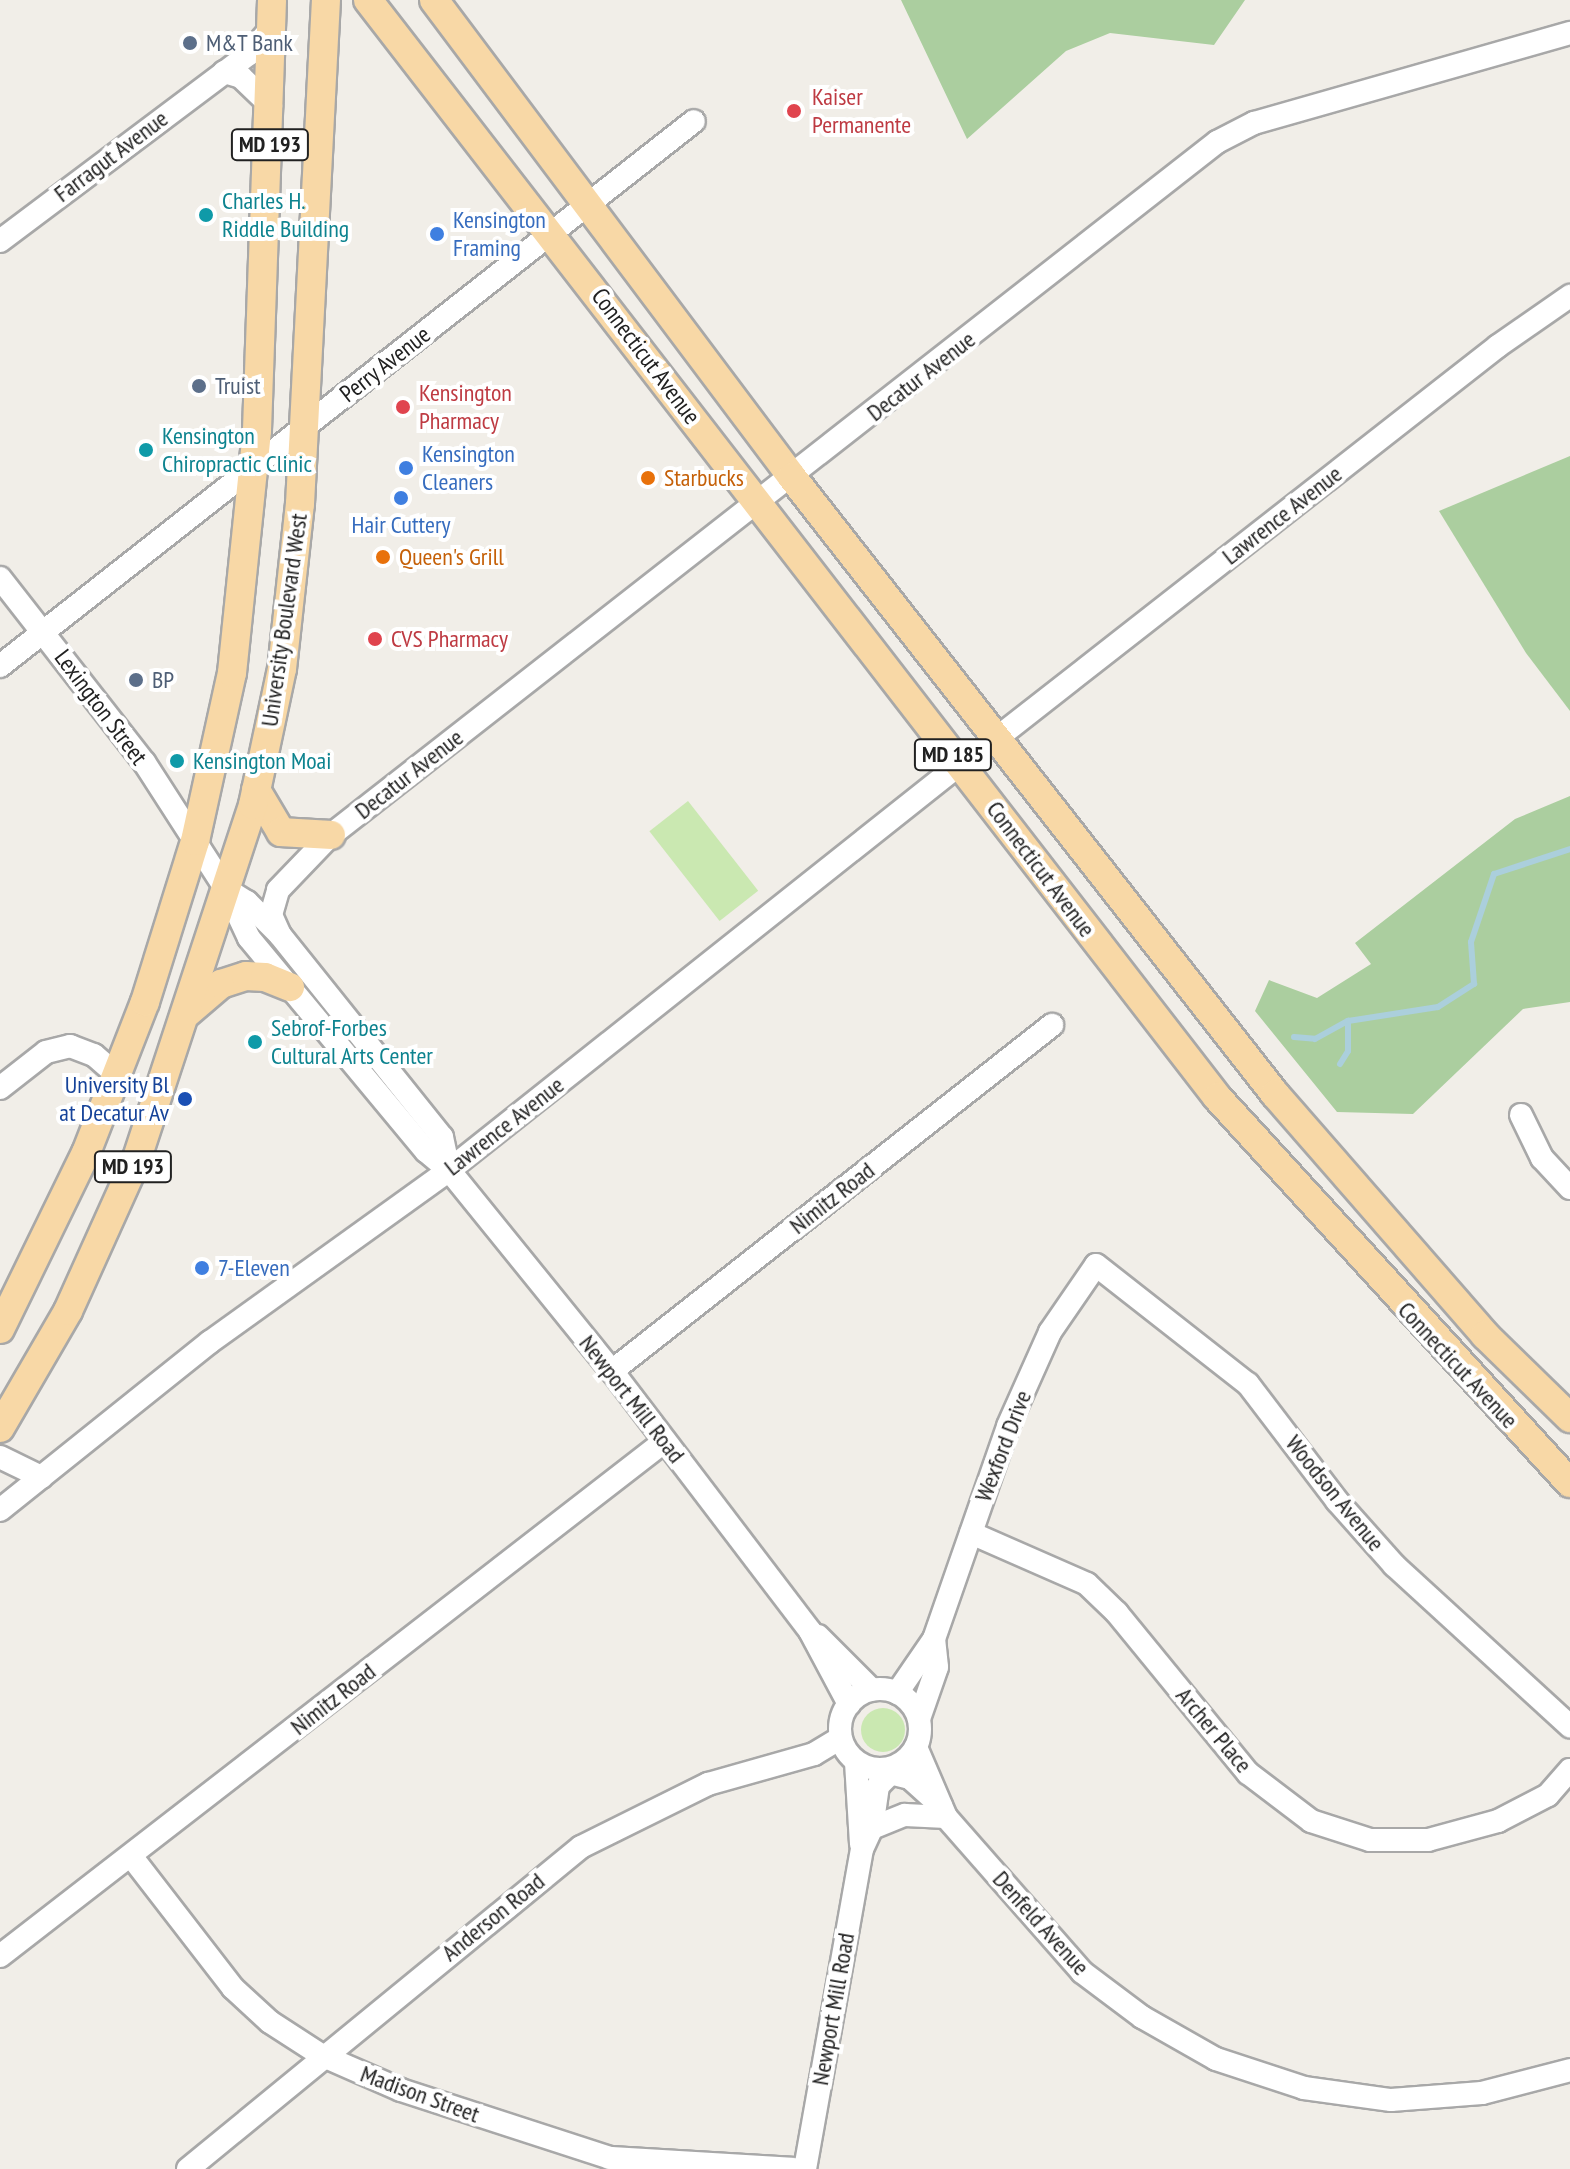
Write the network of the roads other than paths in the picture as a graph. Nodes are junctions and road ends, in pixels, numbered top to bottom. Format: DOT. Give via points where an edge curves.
graph roads {
  1 [pos="272,0"];
  2 [pos="326,0"];
  3 [pos="368,0"];
  4 [pos="434,0"];
  5 [pos="272,28"];
  6 [pos="1570,33"];
  7 [pos="224,72"];
  8 [pos="271,106"];
  9 [pos="694,121"];
  10 [pos="586,205"];
  11 [pos="552,233"];
  12 [pos="0,241"];
  13 [pos="1570,296"];
  14 [pos="305,427"];
  15 [pos="251,469"];
  16 [pos="792,477"];
  17 [pos="756,504"];
  18 [pos="0,578"];
  19 [pos="43,633"];
  20 [pos="0,666"];
  21 [pos="997,738"];
  22 [pos="960,764"];
  23 [pos="256,790"];
  24 [pos="331,835"];
  25 [pos="195,841"];
  26 [pos="226,889"];
  27 [pos="280,935"];
  28 [pos="290,987"];
  29 [pos="186,1014"];
  30 [pos="1052,1025"];
  31 [pos="117,1075"];
  32 [pos="0,1088"];
  33 [pos="1275,1094"];
  34 [pos="1521,1115"];
  35 [pos="1239,1123"];
  36 [pos="449,1170"];
  37 [pos="1570,1188"];
  38 [pos="1096,1265"];
  39 [pos="0,1329"];
  40 [pos="612,1371"];
  41 [pos="1570,1418"];
  42 [pos="0,1428"];
  43 [pos="665,1441"];
  44 [pos="0,1457"];
  45 [pos="41,1477"];
  46 [pos="1570,1483"];
  47 [pos="0,1510"];
  48 [pos="971,1533"];
  49 [pos="810,1631"];
  50 [pos="934,1639"];
  51 [pos="872,1690"];
  52 [pos="897,1693"];
  53 [pos="849,1704"];
  54 [pos="919,1719"];
  55 [pos="1570,1726"];
  56 [pos="841,1738"];
  57 [pos="916,1747"];
  58 [pos="881,1767"];
  59 [pos="1570,1770"];
  60 [pos="943,1812"];
  61 [pos="872,1828"];
  62 [pos="862,1849"];
  63 [pos="131,1856"];
  64 [pos="0,1956"];
  65 [pos="321,2055"];
  66 [pos="1570,2070"];
  67 [pos="188,2169"];
  68 [pos="793,2169"];
  69 [pos="805,2169"];
  1 -- 5 [label="main road, University Boulevard West / MD 193"];
  2 -- 14 [label="main road, University Boulevard West / MD 193"];
  3 -- 11 [label="main road, Connecticut Avenue / MD 185"];
  4 -- 10 [label="main road, Connecticut Avenue / MD 185"];
  5 -- 7 [label="street, Farragut Avenue"];
  5 -- 8 [label="main road, University Boulevard West / MD 193"];
  6 -- 16 [label="street, Decatur Avenue" via="1254,123 1217,142"];
  7 -- 8 [label="street" via="241,77"];
  7 -- 12 [label="street, Farragut Avenue"];
  8 -- 15 [label="main road, University Boulevard West / MD 193" via="258,416"];
  9 -- 10 [label="street, Perry Avenue"];
  10 -- 11 [label="street, Perry Avenue"];
  10 -- 16 [label="main road, Connecticut Avenue / MD 185"];
  11 -- 14 [label="street, Perry Avenue"];
  11 -- 17 [label="main road, Connecticut Avenue / MD 185"];
  13 -- 21 [label="street, Lawrence Avenue" via="1498,346"];
  14 -- 15 [label="street, Perry Avenue"];
  14 -- 23 [label="main road, University Boulevard West / MD 193" via="282,669"];
  15 -- 19 [label="street, Perry Avenue"];
  15 -- 25 [label="main road, University Boulevard West / MD 193" via="232,673"];
  16 -- 17 [label="street, Decatur Avenue"];
  16 -- 21 [label="main road, Connecticut Avenue / MD 185"];
  17 -- 22 [label="main road, Connecticut Avenue / MD 185"];
  17 -- 24 [label="street, Decatur Avenue"];
  18 -- 19 [label="street, Lexington Street"];
  19 -- 20 [label="street, Perry Avenue"];
  19 -- 25 [label="street, Lexington Street" via="144,762"];
  21 -- 33 [label="main road, Connecticut Avenue / MD 185"];
  22 -- 35 [label="main road, Connecticut Avenue / MD 185"];
  22 -- 36 [label="street, Lawrence Avenue"];
  23 -- 24 [label="main road" via="281,832"];
  23 -- 26 [label="main road, University Boulevard West / MD 193"];
  24 -- 27 [label="street, Decatur Avenue" via="278,890 271,915"];
  25 -- 26 [label="street, Newport Mill Road"];
  25 -- 31 [label="main road, University Boulevard West / MD 193"];
  26 -- 27 [label="street, Newport Mill Road"];
  26 -- 28 [label="street, Newport Mill Road" via="249,938"];
  26 -- 29 [label="main road, University Boulevard West / MD 193"];
  27 -- 36 [label="street, Newport Mill Road" via="442,1137"];
  28 -- 29 [label="main road" via="246,976 221,984"];
  28 -- 36 [label="street, Newport Mill Road" via="426,1151"];
  29 -- 42 [label="main road, University Boulevard West / MD 193" via="131,1171 68,1311"];
  30 -- 40 [label="street, Nimitz Road"];
  31 -- 32 [label="street" via="94,1055 70,1046 46,1052"];
  31 -- 39 [label="main road, University Boulevard West / MD 193" via="43,1249"];
  33 -- 35 [label="main road"];
  33 -- 41 [label="main road, Connecticut Avenue / MD 185" via="1485,1335"];
  34 -- 37 [label="street" via="1542,1158"];
  35 -- 46 [label="main road, Connecticut Avenue / MD 185"];
  36 -- 40 [label="street, Newport Mill Road"];
  36 -- 45 [label="street, Lawrence Avenue" via="210,1342"];
  38 -- 48 [label="street, Wexford Drive" via="1050,1332 1008,1426"];
  38 -- 55 [label="street, Woodson Avenue" via="1248,1384 1337,1501 1394,1565"];
  40 -- 43 [label="street, Newport Mill Road"];
  43 -- 49 [label="street, Newport Mill Road"];
  43 -- 63 [label="street, Nimitz Road"];
  44 -- 45 [label="street"];
  45 -- 47 [label="street, Lawrence Avenue"];
  48 -- 50 [label="street, Wexford Drive"];
  48 -- 59 [label="street, Archer Place" via="1087,1584 1117,1613 1248,1773 1311,1821 1370,1840 1428,1840 1498,1821 1548,1795"];
  49 -- 51 [label="street, Newport Mill Road"];
  49 -- 53 [label="street, Newport Mill Road"];
  50 -- 52 [label="street, Wexford Drive"];
  50 -- 54 [label="street, Wexford Drive" via="937,1667"];
  51 -- 52 [label="street"];
  51 -- 53 [label="street"];
  52 -- 54 [label="street"];
  53 -- 56 [label="street"];
  54 -- 57 [label="street"];
  56 -- 58 [label="street"];
  56 -- 65 [label="street, Anderson Road" via="814,1754 708,1784 581,1847"];
  57 -- 58 [label="street"];
  57 -- 60 [label="street, Denfeld Avenue"];
  58 -- 60 [label="street, Denfeld Avenue" via="910,1778"];
  58 -- 61 [label="street, Newport Mill Road"];
  58 -- 62 [label="street, Newport Mill Road"];
  60 -- 61 [label="street" via="905,1815"];
  60 -- 66 [label="street, Denfeld Avenue" via="1082,1972 1142,2017 1216,2059 1304,2088 1391,2100 1482,2093"];
  61 -- 62 [label="street, Newport Mill Road"];
  62 -- 69 [label="street, Newport Mill Road"];
  63 -- 64 [label="street, Nimitz Road"];
  63 -- 65 [label="street, Madison Street" via="233,1988 270,2022"];
  65 -- 67 [label="street, Anderson Road"];
  65 -- 68 [label="street, Madison Street" via="401,2090 610,2158"];
}
